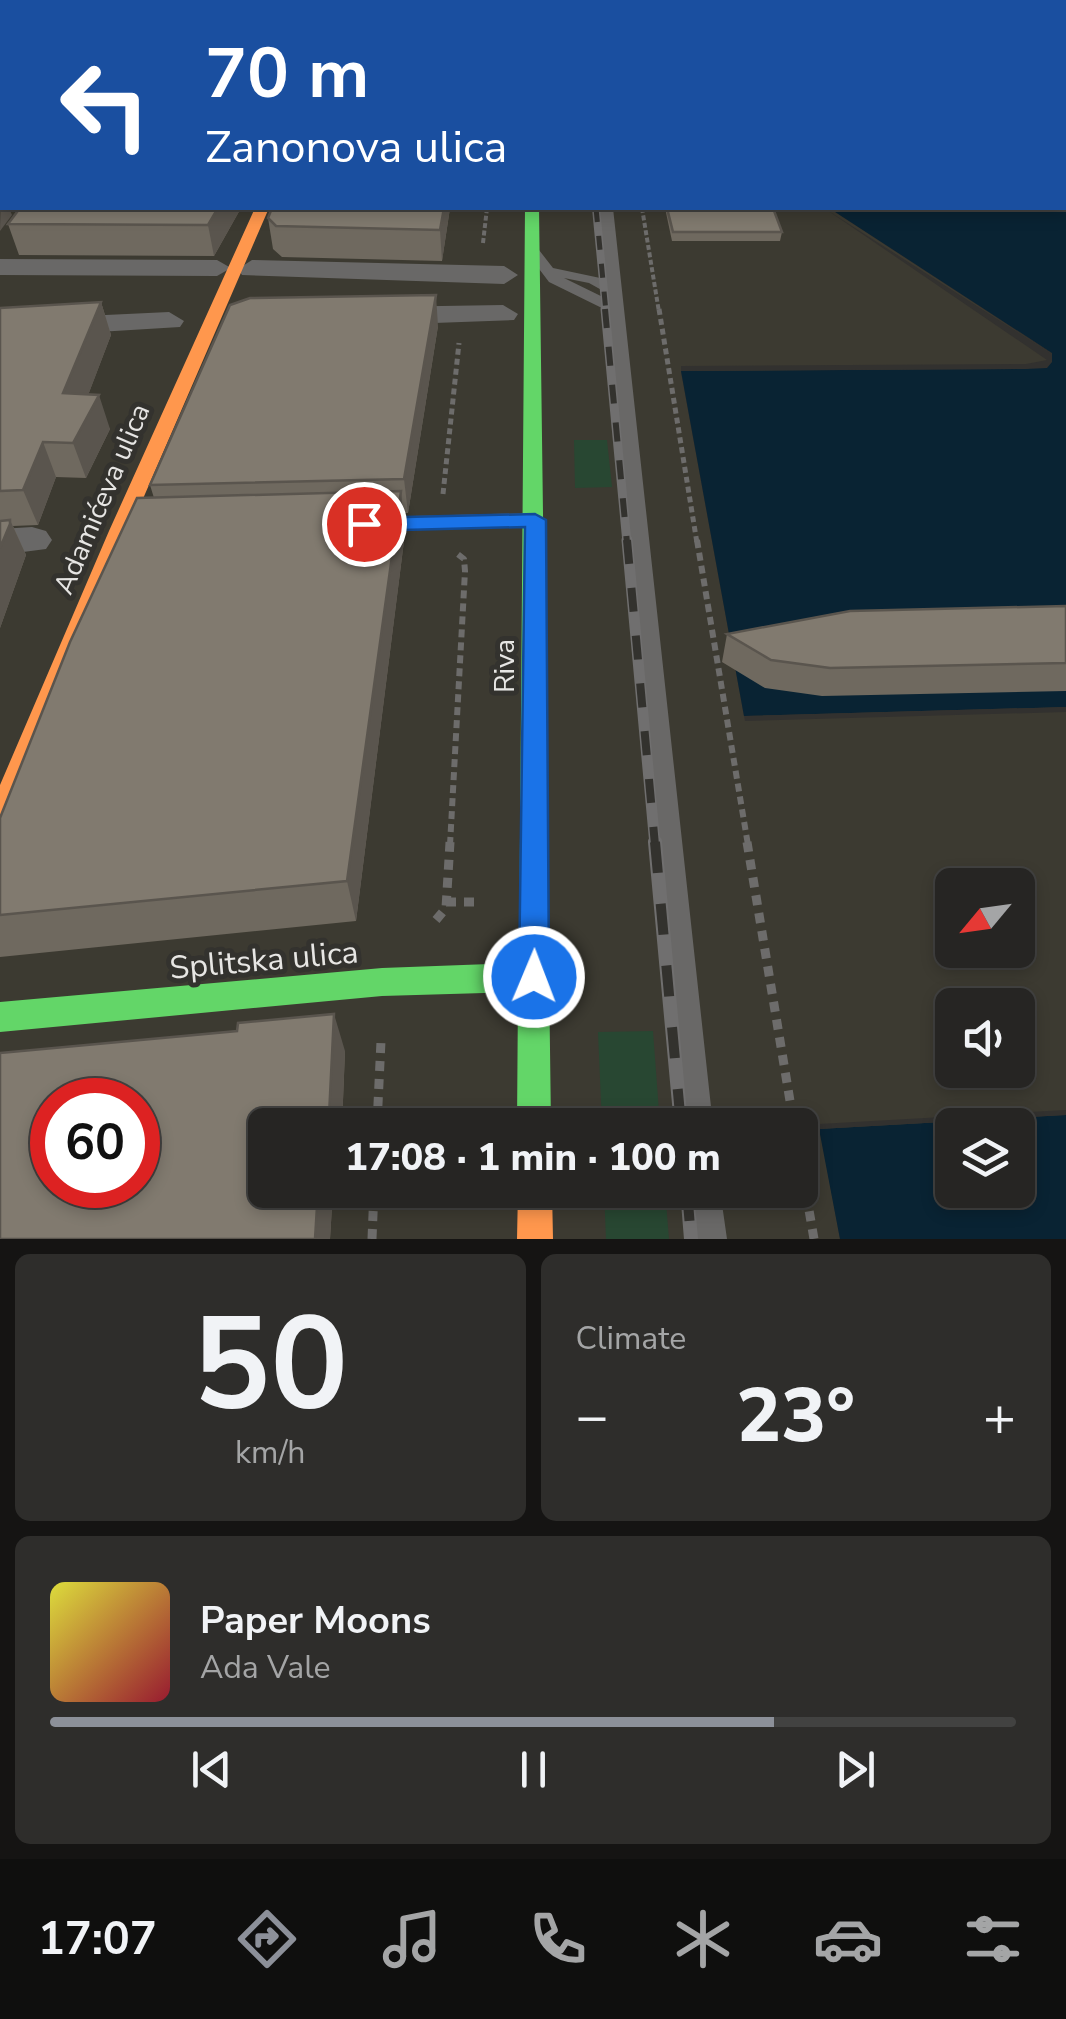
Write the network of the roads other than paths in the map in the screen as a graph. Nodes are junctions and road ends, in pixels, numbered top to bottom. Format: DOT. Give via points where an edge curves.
graph roads {
  1 [pos="261,210"];
  2 [pos="532,210"];
  3 [pos="606,210"];
  4 [pos="538,257"];
  5 [pos="0,267"];
  6 [pos="252,269"];
  7 [pos="206,271"];
  8 [pos="0,289"];
  9 [pos="615,300"];
  10 [pos="504,314"];
  11 [pos="348,316"];
  12 [pos="461,320"];
  13 [pos="0,329"];
  14 [pos="535,520"];
  15 [pos="344,525"];
  16 [pos="0,816"];
  17 [pos="534,977"];
  18 [pos="0,1016"];
  19 [pos="534,1108"];
  20 [pos="694,1108"];
  21 [pos="535,1208"];
  22 [pos="706,1208"];
  23 [pos="535,1239"];
  24 [pos="709,1239"];
  1 -- 16 [label="main road, Adamićeva ulica"];
  2 -- 4 [label="main road, Riva"];
  3 -- 9 [label="lane"];
  4 -- 9 [label="lane" via="568,288"];
  4 -- 14 [label="main road, Riva"];
  5 -- 7 [label="street"];
  6 -- 12 [label="street" via="483,273"];
  7 -- 8 [label="street"];
  7 -- 13 [label="street" via="172,327"];
  9 -- 20 [label="lane"];
  10 -- 12 [label="street"];
  11 -- 12 [label="street"];
  14 -- 15 [label="lane"];
  14 -- 17 [label="main road, Riva"];
  17 -- 18 [label="main road, Splitska ulica" via="382,982"];
  17 -- 19 [label="main road, Riva"];
  21 -- 23 [label="main road"];
  22 -- 24 [label="lane"];
}
